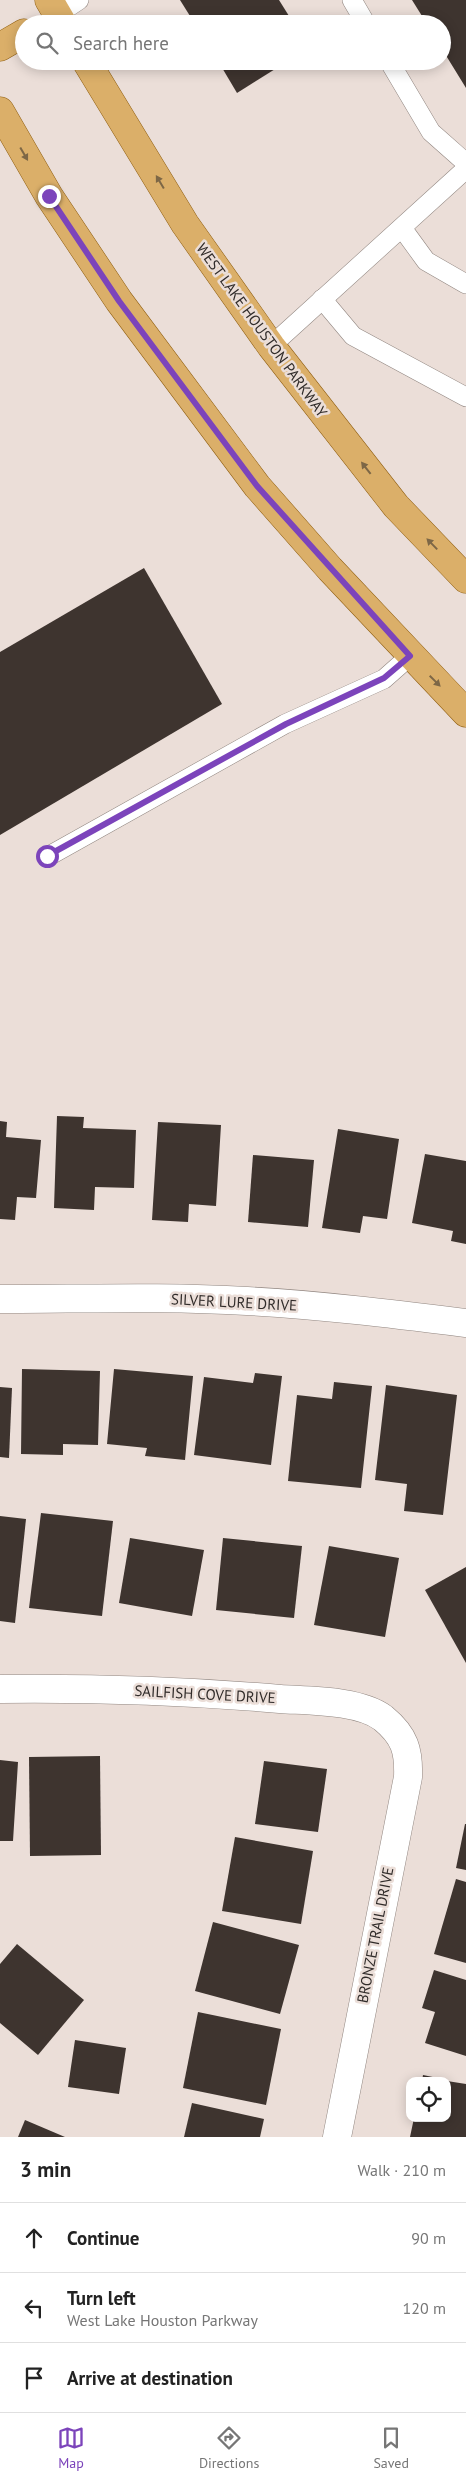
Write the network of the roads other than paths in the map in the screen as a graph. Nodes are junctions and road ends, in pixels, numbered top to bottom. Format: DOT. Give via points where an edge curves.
graph roads {
  1 [pos="352,0"];
  2 [pos="361,15"];
  3 [pos="15,38"];
  4 [pos="0,47"];
  5 [pos="91,70"];
  6 [pos="393,70"];
  7 [pos="0,112"];
  8 [pos="466,162"];
  9 [pos="466,169"];
  10 [pos="402,228"];
  11 [pos="466,284"];
  12 [pos="322,299"];
  13 [pos="270,346"];
  14 [pos="466,397"];
  15 [pos="466,579"];
  16 [pos="410,656"];
  17 [pos="466,712"];
  18 [pos="47,856"];
  19 [pos="0,1299"];
  20 [pos="466,1323"];
  21 [pos="0,1689"];
  22 [pos="399,1735"];
  23 [pos="337,2137"];
  1 -- 2 [label="lane"];
  3 -- 4 [label="main road"];
  13 -- 5 [label="main road, WEST LAKE HOUSTON PARKWAY, one-way" via="185,224"];
  6 -- 8 [label="lane" via="431,132"];
  7 -- 16 [label="main road, one-way" via="49,196 119,301 251,478"];
  9 -- 10 [label="lane"];
  10 -- 11 [label="lane" via="426,261"];
  10 -- 12 [label="lane"];
  12 -- 13 [label="lane"];
  12 -- 14 [label="lane" via="353,336"];
  15 -- 13 [label="main road, WEST LAKE HOUSTON PARKWAY, one-way" via="396,506"];
  16 -- 17 [label="main road, one-way"];
  16 -- 18 [label="lane" via="384,678 286,724"];
  19 -- 20 [label="street, SILVER LURE DRIVE" via="245,1301"];
  21 -- 22 [label="street, SAILFISH COVE DRIVE" via="198,1692 349,1704 382,1718"];
  22 -- 23 [label="street, BRONZE TRAIL DRIVE" via="408,1753 408,1778"];
}
